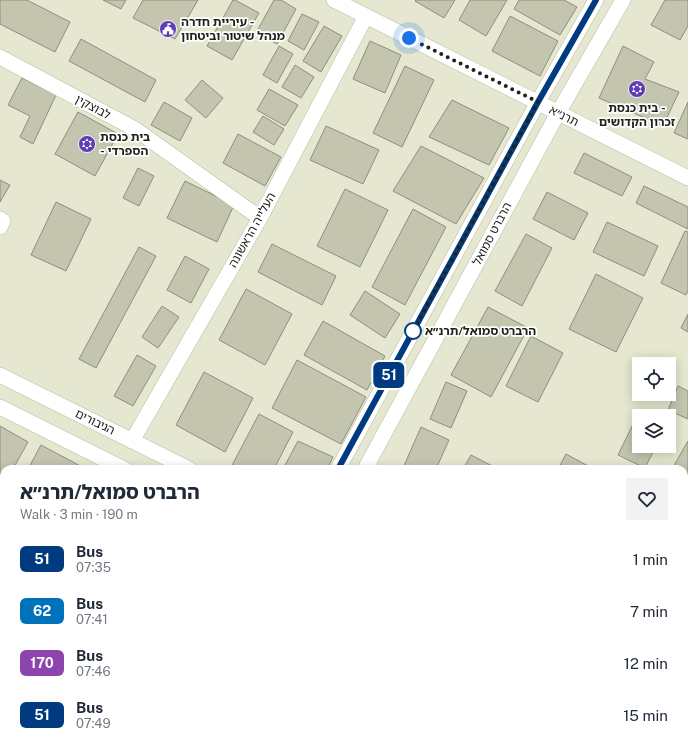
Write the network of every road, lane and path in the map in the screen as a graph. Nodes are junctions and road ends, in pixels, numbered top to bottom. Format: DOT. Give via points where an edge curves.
graph roads {
  1 [pos="334,0"];
  2 [pos="596,0"];
  3 [pos="622,0"];
  4 [pos="366,16"];
  5 [pos="0,57"];
  6 [pos="538,102"];
  7 [pos="558,112"];
  8 [pos="688,178"];
  9 [pos="260,218"];
  10 [pos="0,219"];
  11 [pos="0,228"];
  12 [pos="0,375"];
  13 [pos="0,407"];
  14 [pos="132,441"];
  15 [pos="116,465"];
  16 [pos="181,465"];
  17 [pos="340,465"];
  18 [pos="367,465"];
  1 -- 4 [label="street, תרנ״א"];
  2 -- 6 [label="street, הרברט סמואל"];
  3 -- 7 [label="street, הרברט סמואל"];
  4 -- 6 [label="street, תרנ״א"];
  4 -- 9 [label="street, העלייה הראשונה"];
  5 -- 9 [label="street, לבוצקין" via="134,129"];
  6 -- 7 [label="street, תרנ״א"];
  6 -- 17 [label="street, הרברט סמואל"];
  7 -- 8 [label="street, תרנ״א"];
  7 -- 18 [label="street, הרברט סמואל"];
  9 -- 14 [label="street, העלייה הראשונה"];
  10 -- 11 [label="street" via="3,221"];
  12 -- 14 [label="street, הגיבורים"];
  13 -- 15 [label="street"];
  14 -- 16 [label="street, הגיבורים"];
}
